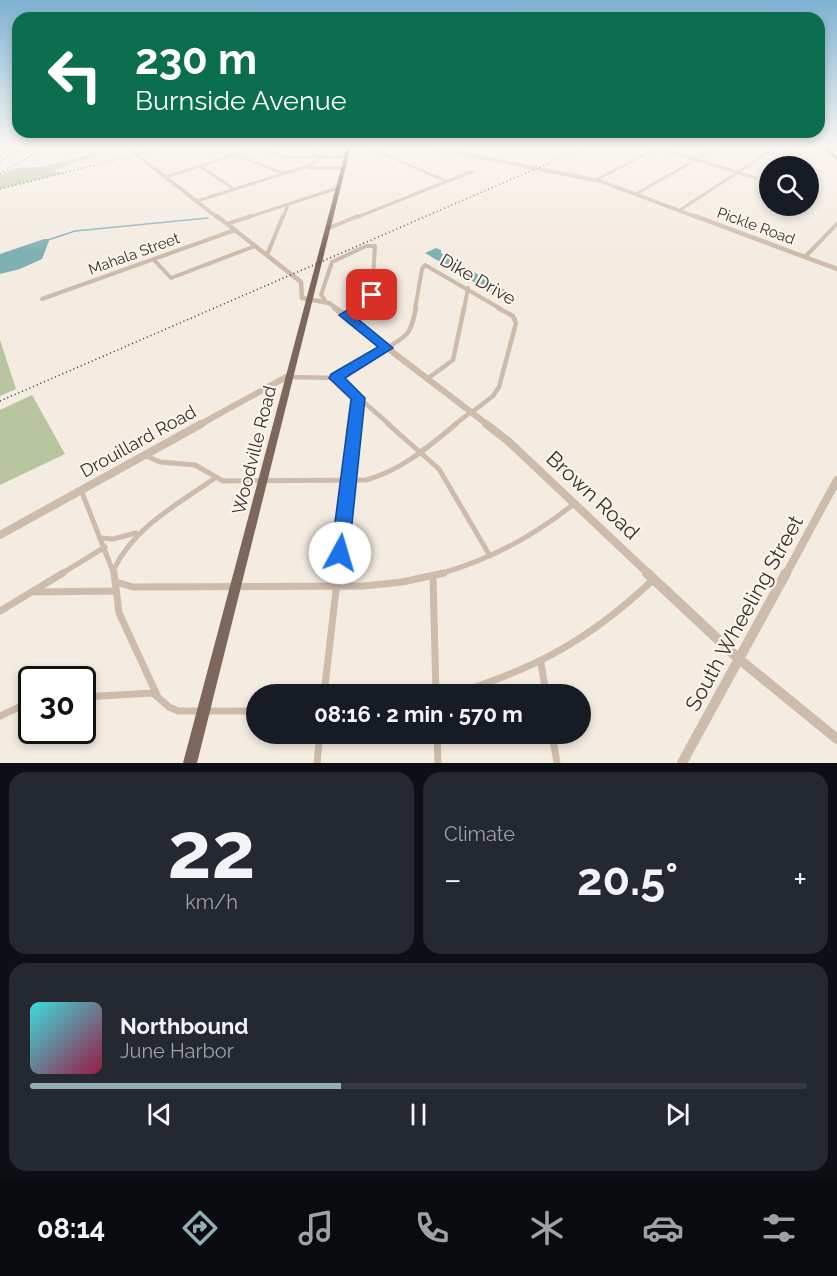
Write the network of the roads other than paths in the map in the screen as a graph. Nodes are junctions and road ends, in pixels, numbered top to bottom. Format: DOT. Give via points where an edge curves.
graph roads {
  1 [pos="172,182"];
  2 [pos="223,182"];
  3 [pos="258,182"];
  4 [pos="340,182"];
  5 [pos="444,182"];
  6 [pos="601,182"];
  7 [pos="657,182"];
  8 [pos="723,182"];
  9 [pos="338,188"];
  10 [pos="234,189"];
  11 [pos="636,194"];
  12 [pos="197,201"];
  13 [pos="288,204"];
  14 [pos="680,210"];
  15 [pos="227,224"];
  16 [pos="837,224"];
  17 [pos="329,228"];
  18 [pos="235,230"];
  19 [pos="255,246"];
  20 [pos="267,255"];
  21 [pos="805,257"];
  22 [pos="154,260"];
  23 [pos="837,269"];
  24 [pos="468,288"];
  25 [pos="42,299"];
  26 [pos="310,300"];
  27 [pos="325,300"];
  28 [pos="345,315"];
  29 [pos="387,348"];
  30 [pos="290,376"];
  31 [pos="336,378"];
  32 [pos="427,379"];
  33 [pos="358,398"];
  34 [pos="471,412"];
  35 [pos="419,452"];
  36 [pos="144,455"];
  37 [pos="215,478"];
  38 [pos="348,480"];
  39 [pos="837,480"];
  40 [pos="264,481"];
  41 [pos="81,490"];
  42 [pos="575,503"];
  43 [pos="142,531"];
  44 [pos="0,535"];
  45 [pos="101,538"];
  46 [pos="105,547"];
  47 [pos="490,556"];
  48 [pos="114,569"];
  49 [pos="433,576"];
  50 [pos="655,578"];
  51 [pos="116,582"];
  52 [pos="237,586"];
  53 [pos="337,586"];
  54 [pos="116,591"];
  55 [pos="32,592"];
  56 [pos="0,611"];
  57 [pos="739,659"];
  58 [pos="541,663"];
  59 [pos="325,684"];
  60 [pos="436,684"];
  61 [pos="486,684"];
  62 [pos="544,684"];
  63 [pos="157,695"];
  64 [pos="96,696"];
  65 [pos="18,708"];
  66 [pos="204,711"];
  67 [pos="246,711"];
  68 [pos="0,716"];
  69 [pos="837,739"];
  70 [pos="319,744"];
  71 [pos="437,744"];
  72 [pos="554,744"];
  73 [pos="190,763"];
  74 [pos="317,763"];
  75 [pos="438,763"];
  76 [pos="557,763"];
  77 [pos="682,763"];
  1 -- 12 [label="street"];
  2 -- 10 [label="street"];
  3 -- 10 [label="street"];
  4 -- 9 [label="main road, Woodville Road"];
  5 -- 17 [label="street"];
  6 -- 11 [label="street, Pickle Road"];
  7 -- 11 [label="street"];
  8 -- 14 [label="street"];
  9 -- 13 [label="street"];
  9 -- 17 [label="main road, Woodville Road"];
  10 -- 12 [label="street"];
  11 -- 14 [label="street, Pickle Road"];
  12 -- 15 [label="street"];
  13 -- 15 [label="street"];
  13 -- 20 [label="street"];
  14 -- 21 [label="street, Pickle Road"];
  15 -- 18 [label="street"];
  16 -- 21 [label="street"];
  17 -- 26 [label="main road, Woodville Road"];
  18 -- 19 [label="street"];
  18 -- 22 [label="street, Mahala Street"];
  19 -- 20 [label="street"];
  19 -- 22 [label="street" via="171,278"];
  20 -- 26 [label="street" via="303,284 302,298"];
  21 -- 23 [label="street, Pickle Road"];
  22 -- 25 [label="street, Mahala Street"];
  24 -- 29 [label="street, Dike Drive" via="425,265 412,330"];
  24 -- 32 [label="street" via="453,360"];
  24 -- 34 [label="street, Dike Drive" via="516,318 499,387"];
  26 -- 27 [label="street"];
  26 -- 30 [label="main road, Woodville Road"];
  27 -- 28 [label="street, Brown Road"];
  27 -- 28 [label="street" via="321,295 331,264 368,245 377,248 371,299"];
  28 -- 29 [label="street, Brown Road"];
  29 -- 31 [label="street"];
  29 -- 32 [label="street, Brown Road"];
  30 -- 31 [label="street"];
  30 -- 36 [label="street, Drouillard Road"];
  30 -- 40 [label="main road, Woodville Road"];
  31 -- 33 [label="street"];
  32 -- 34 [label="street, Brown Road"];
  33 -- 35 [label="street"];
  33 -- 38 [label="street"];
  34 -- 35 [label="street"];
  34 -- 42 [label="street, Brown Road"];
  35 -- 38 [label="street" via="383,476"];
  35 -- 47 [label="street" via="441,472"];
  36 -- 37 [label="street" via="154,460 197,465"];
  36 -- 41 [label="street, Drouillard Road"];
  37 -- 40 [label="street"];
  37 -- 43 [label="street"];
  38 -- 40 [label="street"];
  38 -- 53 [label="street"];
  39 -- 57 [label="street, South Wheeling Street"];
  40 -- 52 [label="main road, Woodville Road"];
  41 -- 44 [label="street, Drouillard Road"];
  41 -- 45 [label="street"];
  42 -- 47 [label="street" via="537,532"];
  42 -- 50 [label="street, Brown Road"];
  43 -- 45 [label="street" via="113,539"];
  43 -- 48 [label="street" via="126,546"];
  45 -- 46 [label="street"];
  46 -- 48 [label="street"];
  46 -- 55 [label="street"];
  47 -- 49 [label="street"];
  48 -- 51 [label="street"];
  49 -- 53 [label="street" via="387,584"];
  49 -- 60 [label="street"];
  50 -- 57 [label="street, Brown Road"];
  50 -- 58 [label="street" via="604,625"];
  51 -- 52 [label="street" via="133,587"];
  51 -- 54 [label="street"];
  52 -- 53 [label="street"];
  52 -- 66 [label="main road, Woodville Road"];
  53 -- 59 [label="street"];
  54 -- 55 [label="street"];
  54 -- 63 [label="street" via="120,613"];
  55 -- 56 [label="street"];
  57 -- 69 [label="street, Brown Road"];
  57 -- 77 [label="street, South Wheeling Street"];
  58 -- 61 [label="street"];
  58 -- 62 [label="street"];
  63 -- 64 [label="street"];
  63 -- 66 [label="street" via="173,709"];
  65 -- 68 [label="street"];
  66 -- 67 [label="street"];
  66 -- 73 [label="main road, Woodville Road"];
  70 -- 74 [label="street"];
  71 -- 75 [label="street"];
  72 -- 76 [label="street"];
}
